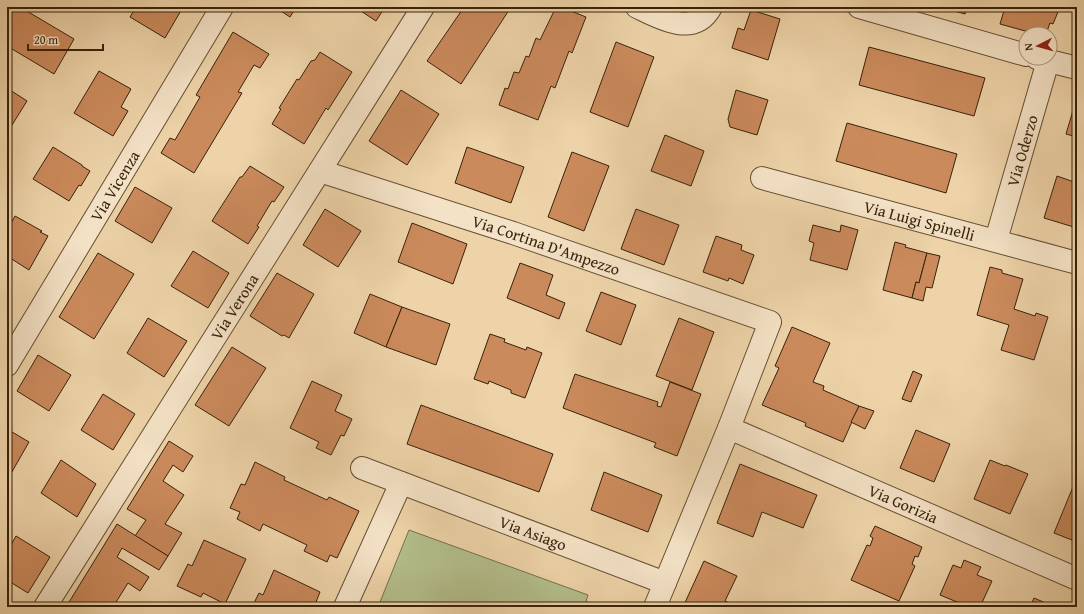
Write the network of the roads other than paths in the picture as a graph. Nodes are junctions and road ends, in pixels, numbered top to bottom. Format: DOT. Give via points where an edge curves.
graph roads {
  1 [pos="222,7"];
  2 [pos="423,7"];
  3 [pos="637,7"];
  4 [pos="711,7"];
  5 [pos="859,7"];
  6 [pos="1018,53"];
  7 [pos="1058,63"];
  8 [pos="1041,66"];
  9 [pos="1077,68"];
  10 [pos="320,171"];
  11 [pos="762,178"];
  12 [pos="996,240"];
  13 [pos="1077,263"];
  14 [pos="7,365"];
  15 [pos="729,428"];
  16 [pos="362,468"];
  17 [pos="401,483"];
  18 [pos="1077,579"];
  19 [pos="665,583"];
  20 [pos="46,607"];
  21 [pos="346,607"];
  22 [pos="655,607"];
  1 -- 14 [label="street, Via Vicenza"];
  2 -- 10 [label="street, Via Verona"];
  3 -- 4 [label="street" via="670,21 688,24 702,18"];
  5 -- 6 [label="street"];
  7 -- 9 [label="street"];
  8 -- 12 [label="street, Via Oderzo"];
  10 -- 15 [label="street, Via Cortina D'Ampezzo" via="514,233 770,322"];
  10 -- 20 [label="street, Via Verona"];
  11 -- 12 [label="street, Via Luigi Spinelli"];
  12 -- 13 [label="street, Via Luigi Spinelli"];
  15 -- 18 [label="street, Via Gorizia"];
  15 -- 19 [label="street"];
  16 -- 17 [label="street, Via Asiago"];
  17 -- 19 [label="street, Via Asiago"];
  17 -- 21 [label="street"];
  19 -- 22 [label="street"];
}
